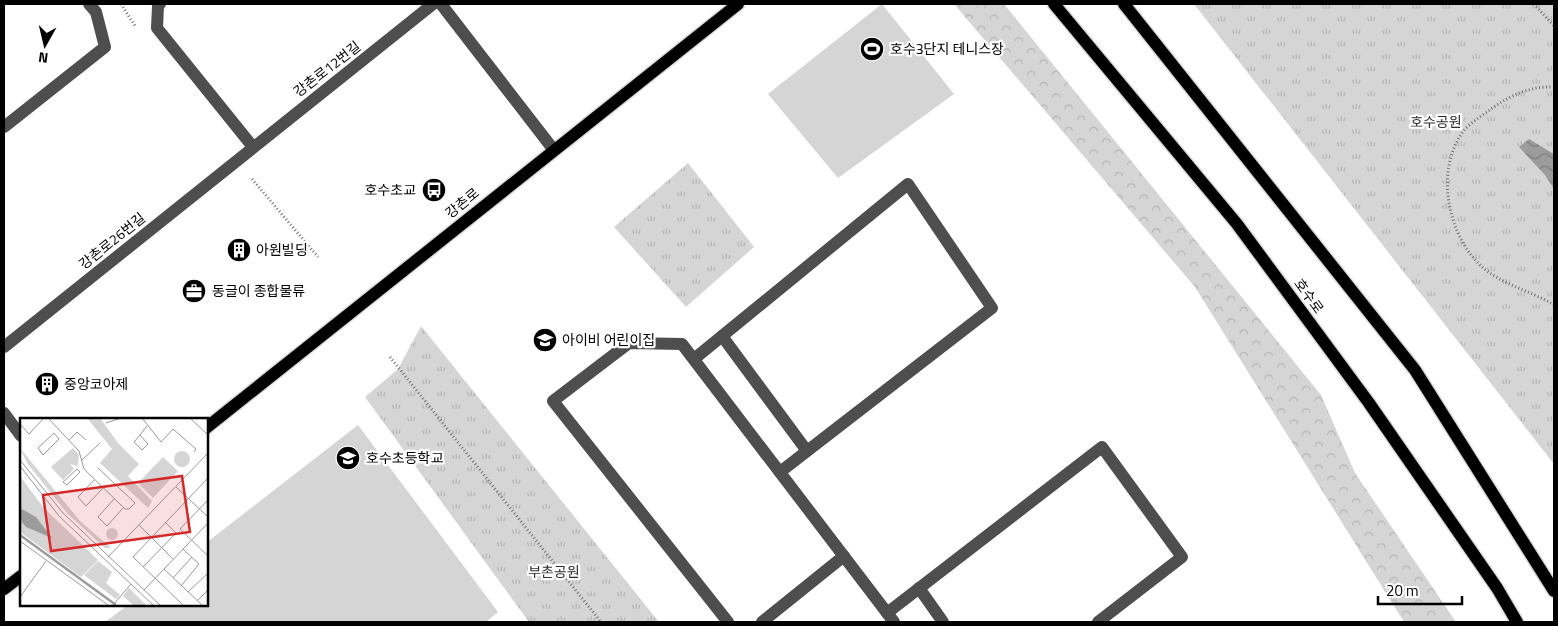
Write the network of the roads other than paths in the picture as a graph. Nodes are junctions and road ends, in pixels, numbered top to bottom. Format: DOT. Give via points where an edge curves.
graph roads {
  1 [pos="89,4"];
  2 [pos="433,4"];
  3 [pos="441,4"];
  4 [pos="738,4"];
  5 [pos="1054,4"];
  6 [pos="1124,4"];
  7 [pos="159,5"];
  8 [pos="4,127"];
  9 [pos="253,147"];
  10 [pos="553,149"];
  11 [pos="239,158"];
  12 [pos="722,336"];
  13 [pos="4,347"];
  14 [pos="694,359"];
  15 [pos="4,413"];
  16 [pos="208,426"];
  17 [pos="20,435"];
  18 [pos="806,451"];
  19 [pos="780,472"];
  20 [pos="844,556"];
  21 [pos="20,577"];
  22 [pos="919,588"];
  23 [pos="4,589"];
  24 [pos="1554,592"];
  25 [pos="891,618"];
  26 [pos="728,622"];
  27 [pos="762,622"];
  28 [pos="942,622"];
  29 [pos="1098,622"];
  30 [pos="1517,622"];
  1 -- 8 [label="street" via="96,12 105,47"];
  2 -- 9 [label="street, 강촌로12번길"];
  3 -- 10 [label="street"];
  4 -- 10 [label="main road, 강촌로"];
  5 -- 30 [label="main road, 호수로" via="1237,224 1374,411 1497,588"];
  6 -- 24 [label="main road" via="1415,370"];
  7 -- 9 [label="street" via="157,28"];
  9 -- 11 [label="street, 강촌로12번길"];
  10 -- 16 [label="main road, 강촌로"];
  11 -- 13 [label="street, 강촌로26번길"];
  12 -- 14 [label="street"];
  12 -- 18 [label="street"];
  12 -- 18 [label="street" via="908,184 992,308"];
  14 -- 19 [label="street"];
  14 -- 26 [label="street" via="682,344 629,343 553,402"];
  15 -- 17 [label="street"];
  18 -- 19 [label="street"];
  19 -- 20 [label="street"];
  20 -- 25 [label="street"];
  20 -- 27 [label="street"];
  21 -- 23 [label="main road"];
  22 -- 25 [label="street"];
  22 -- 28 [label="street"];
  22 -- 29 [label="street" via="1102,447 1182,557"];
}
